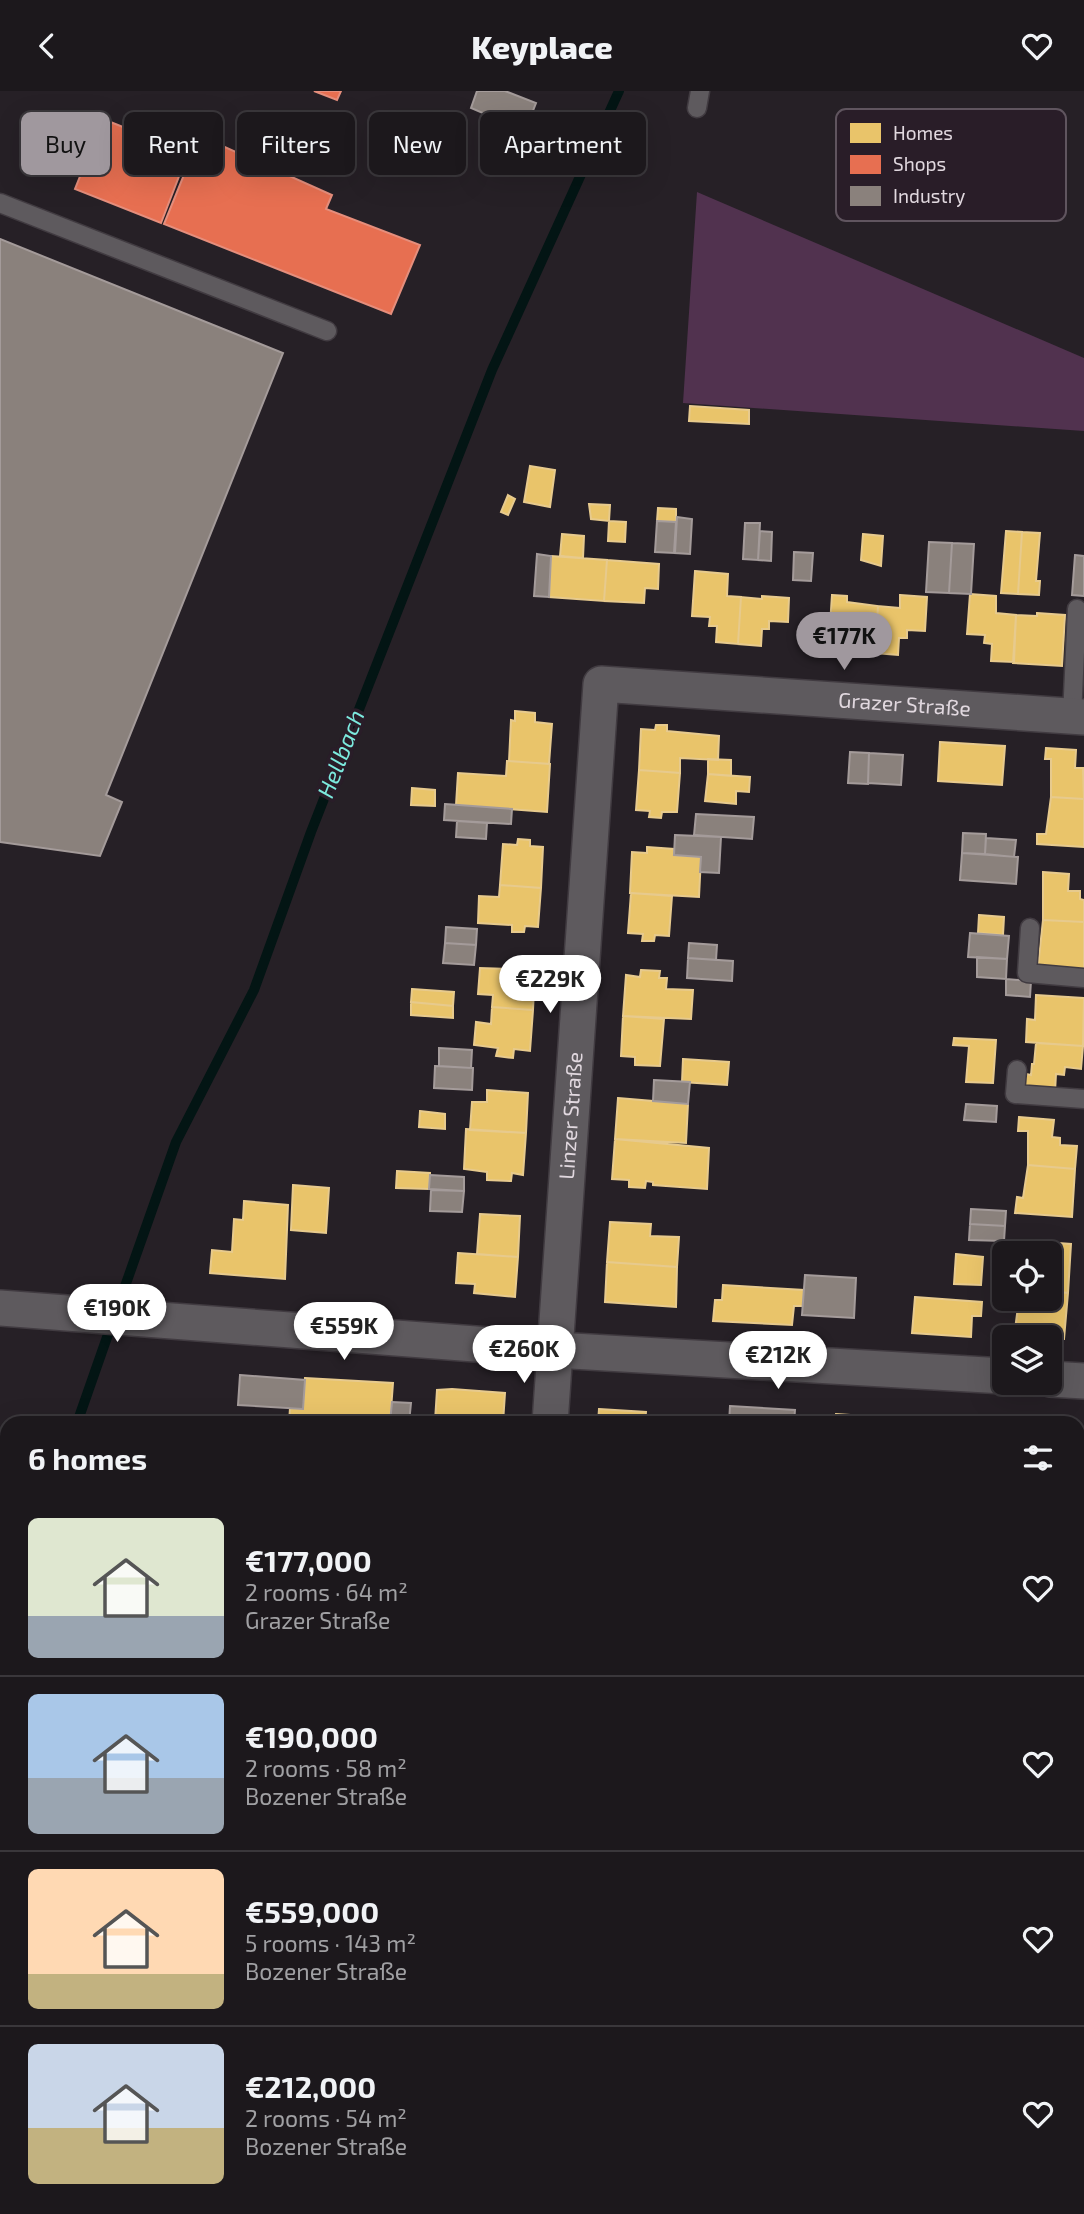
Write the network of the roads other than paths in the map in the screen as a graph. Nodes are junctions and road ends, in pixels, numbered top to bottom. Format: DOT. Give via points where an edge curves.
graph roads {
  1 [pos="0,203"];
  2 [pos="327,331"];
  3 [pos="1077,609"];
  4 [pos="601,684"];
  5 [pos="1078,716"];
  6 [pos="1030,928"];
  7 [pos="1084,978"];
  8 [pos="1017,1070"];
  9 [pos="1084,1099"];
  10 [pos="0,1308"];
  11 [pos="555,1350"];
  12 [pos="992,1375"];
  13 [pos="1062,1380"];
  14 [pos="1084,1381"];
  15 [pos="550,1416"];
  1 -- 2 [label="lane"];
  3 -- 5 [label="lane"];
  4 -- 5 [label="street, Grazer Straße"];
  4 -- 11 [label="street, Linzer Straße"];
  6 -- 7 [label="lane" via="1027,974"];
  8 -- 9 [label="lane" via="1015,1094"];
  10 -- 11 [label="street"];
  11 -- 12 [label="street"];
  11 -- 15 [label="street, Linzer Straße"];
  13 -- 14 [label="street"];
}
